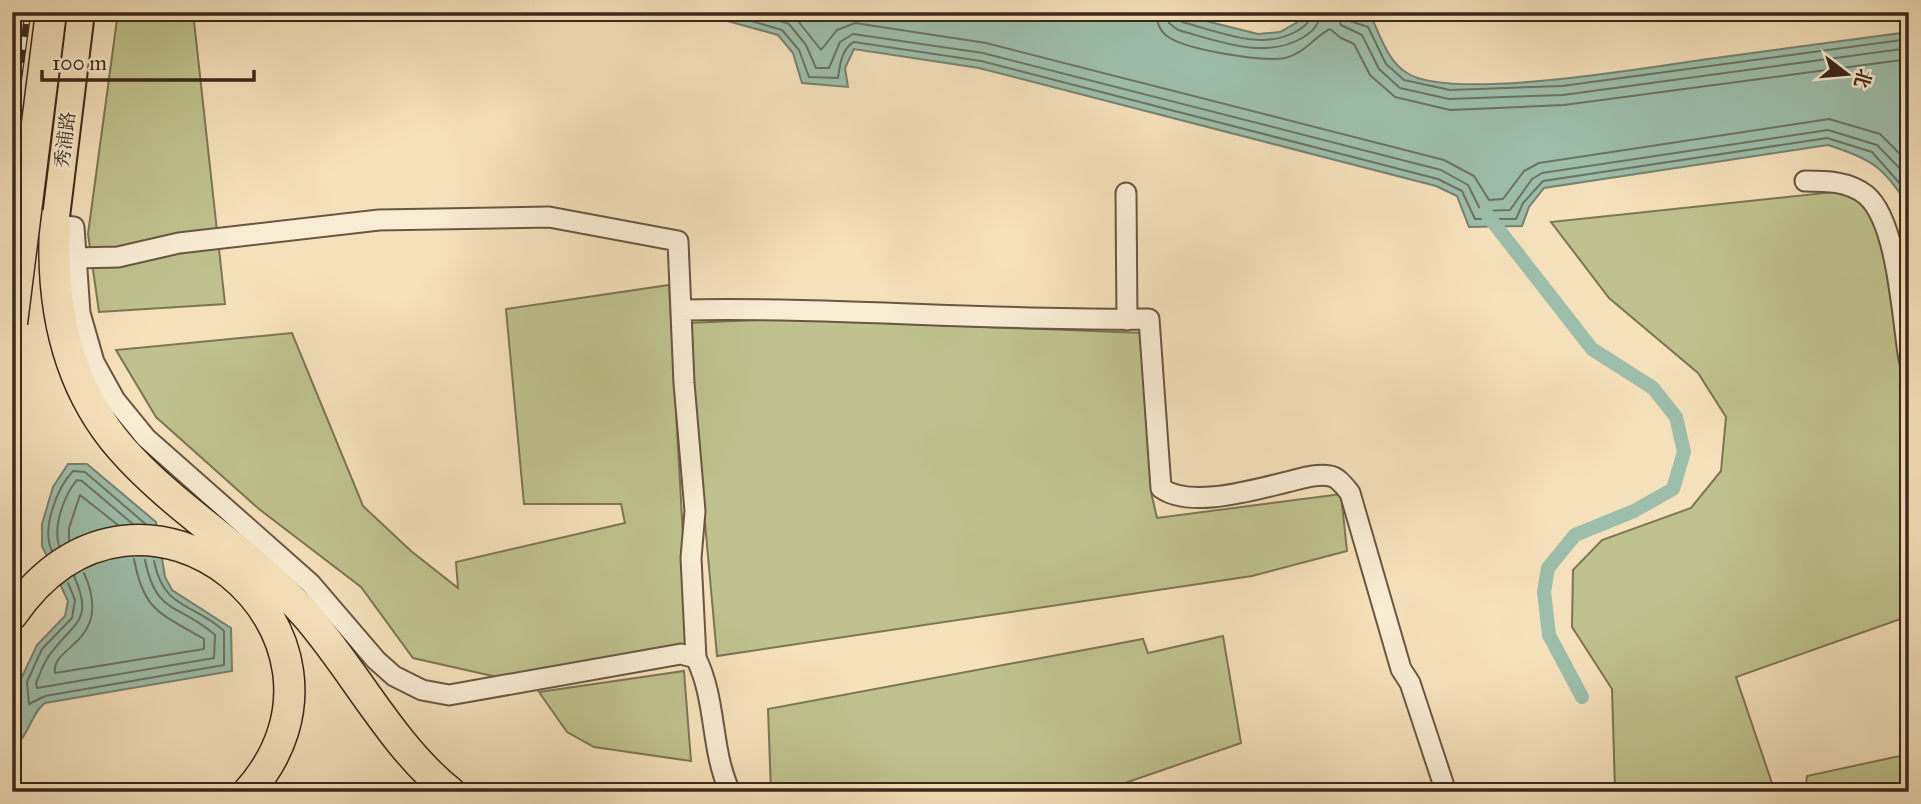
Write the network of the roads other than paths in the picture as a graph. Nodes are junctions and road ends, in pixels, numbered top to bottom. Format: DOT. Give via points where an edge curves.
graph roads {
  1 [pos="51,12"];
  2 [pos="81,12"];
  3 [pos="1805,181"];
  4 [pos="1126,193"];
  5 [pos="12,219"];
  6 [pos="55,225"];
  7 [pos="75,258"];
  8 [pos="681,310"];
  9 [pos="1126,320"];
  10 [pos="12,323"];
  11 [pos="1909,359"];
  12 [pos="12,615"];
  13 [pos="696,658"];
  14 [pos="248,792"];
  15 [pos="450,792"];
  16 [pos="730,792"];
  17 [pos="1446,792"];
  1 -- 10 [label="highway, bridge"];
  2 -- 6 [label="main road, 秀浦路"];
  3 -- 11 [label="street" via="1851,186 1867,196 1882,216 1893,255"];
  4 -- 9 [label="street"];
  5 -- 6 [label="main road"];
  6 -- 7 [label="street" via="74,227"];
  6 -- 15 [label="highway" via="56,296 64,342 98,417 153,479 256,565 306,615 410,752"];
  7 -- 8 [label="street" via="118,257 179,243 379,220 549,217 678,241"];
  7 -- 13 [label="street" via="80,313 94,362 115,400 146,438 310,583 394,676 422,690 449,695 681,654"];
  8 -- 9 [label="street" via="775,308 1047,321"];
  8 -- 13 [label="street" via="695,510 691,558"];
  9 -- 17 [label="street" via="1149,319 1161,488 1185,498 1331,475 1350,493 1401,669 1410,683"];
  12 -- 14 [label="highway" via="42,578 62,563 108,544 133,540 167,543 223,565 270,618 286,664 289,692 278,744"];
  13 -- 16 [label="street" via="708,682 717,758"];
}
